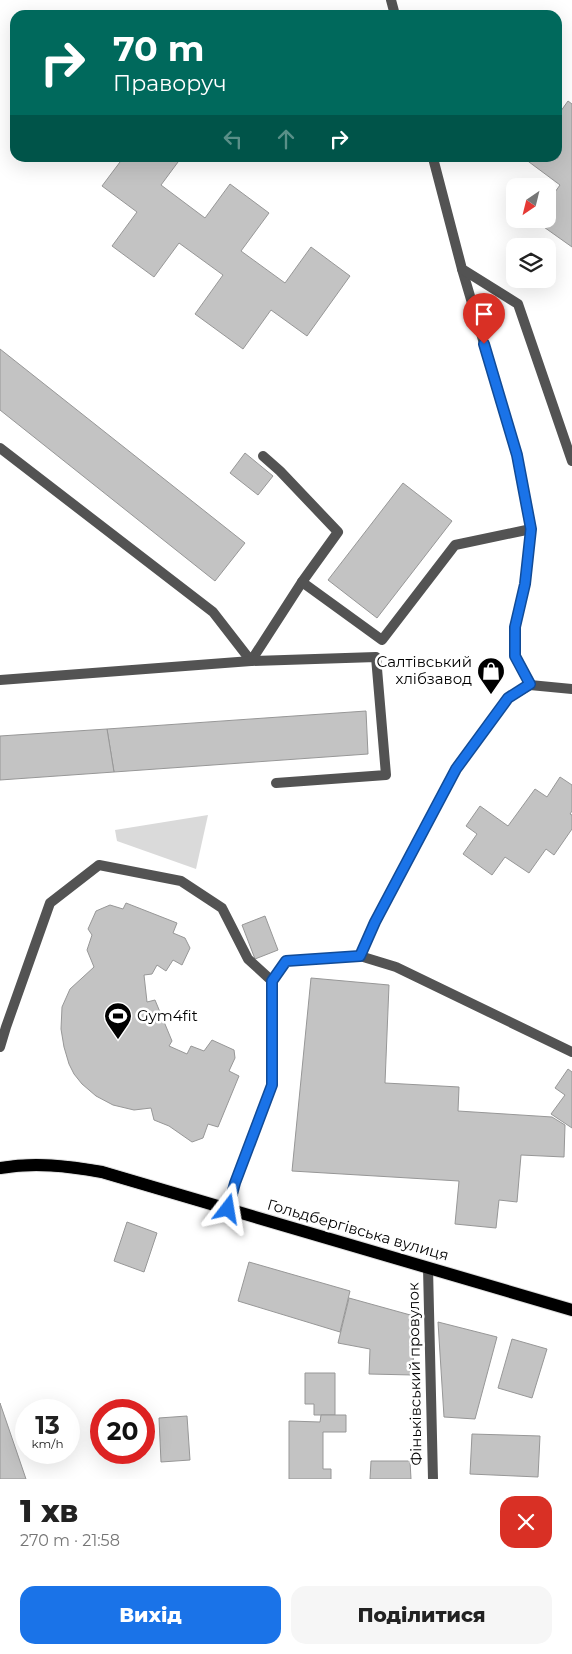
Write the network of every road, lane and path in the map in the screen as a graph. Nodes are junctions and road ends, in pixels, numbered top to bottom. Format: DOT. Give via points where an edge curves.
graph roads {
  1 [pos="434,162"];
  2 [pos="462,270"];
  3 [pos="0,448"];
  4 [pos="263,456"];
  5 [pos="572,461"];
  6 [pos="531,529"];
  7 [pos="302,582"];
  8 [pos="382,640"];
  9 [pos="376,657"];
  10 [pos="251,661"];
  11 [pos="0,680"];
  12 [pos="530,684"];
  13 [pos="572,689"];
  14 [pos="276,783"];
  15 [pos="360,956"];
  16 [pos="272,981"];
  17 [pos="0,1047"];
  18 [pos="572,1052"];
  19 [pos="0,1168"];
  20 [pos="228,1209"];
  21 [pos="428,1268"];
  22 [pos="572,1310"];
  23 [pos="433,1479"];
  1 -- 2 [label="street"];
  2 -- 5 [label="street" via="518,304"];
  2 -- 6 [label="street" via="517,455"];
  3 -- 10 [label="street" via="213,612"];
  4 -- 7 [label="street" via="338,532"];
  6 -- 8 [label="street" via="455,545"];
  6 -- 12 [label="street" via="525,584 515,627 515,656"];
  7 -- 8 [label="street"];
  7 -- 10 [label="street"];
  8 -- 9 [label="street"];
  9 -- 10 [label="street"];
  9 -- 14 [label="street" via="386,775"];
  10 -- 11 [label="street"];
  12 -- 13 [label="street"];
  12 -- 15 [label="street" via="508,698 456,769"];
  15 -- 16 [label="street" via="286,961"];
  15 -- 18 [label="street" via="396,967"];
  16 -- 17 [label="street" via="248,959 222,908 181,881 99,865 50,903"];
  16 -- 20 [label="street" via="272,1085"];
  19 -- 20 [label="main road, Гольдбергівська вулиця" via="44,1164 102,1172"];
  20 -- 21 [label="main road, Гольдбергівська вулиця"];
  21 -- 22 [label="main road, Гольдбергівська вулиця"];
  21 -- 23 [label="street, Фіньківський провулок"];
}
